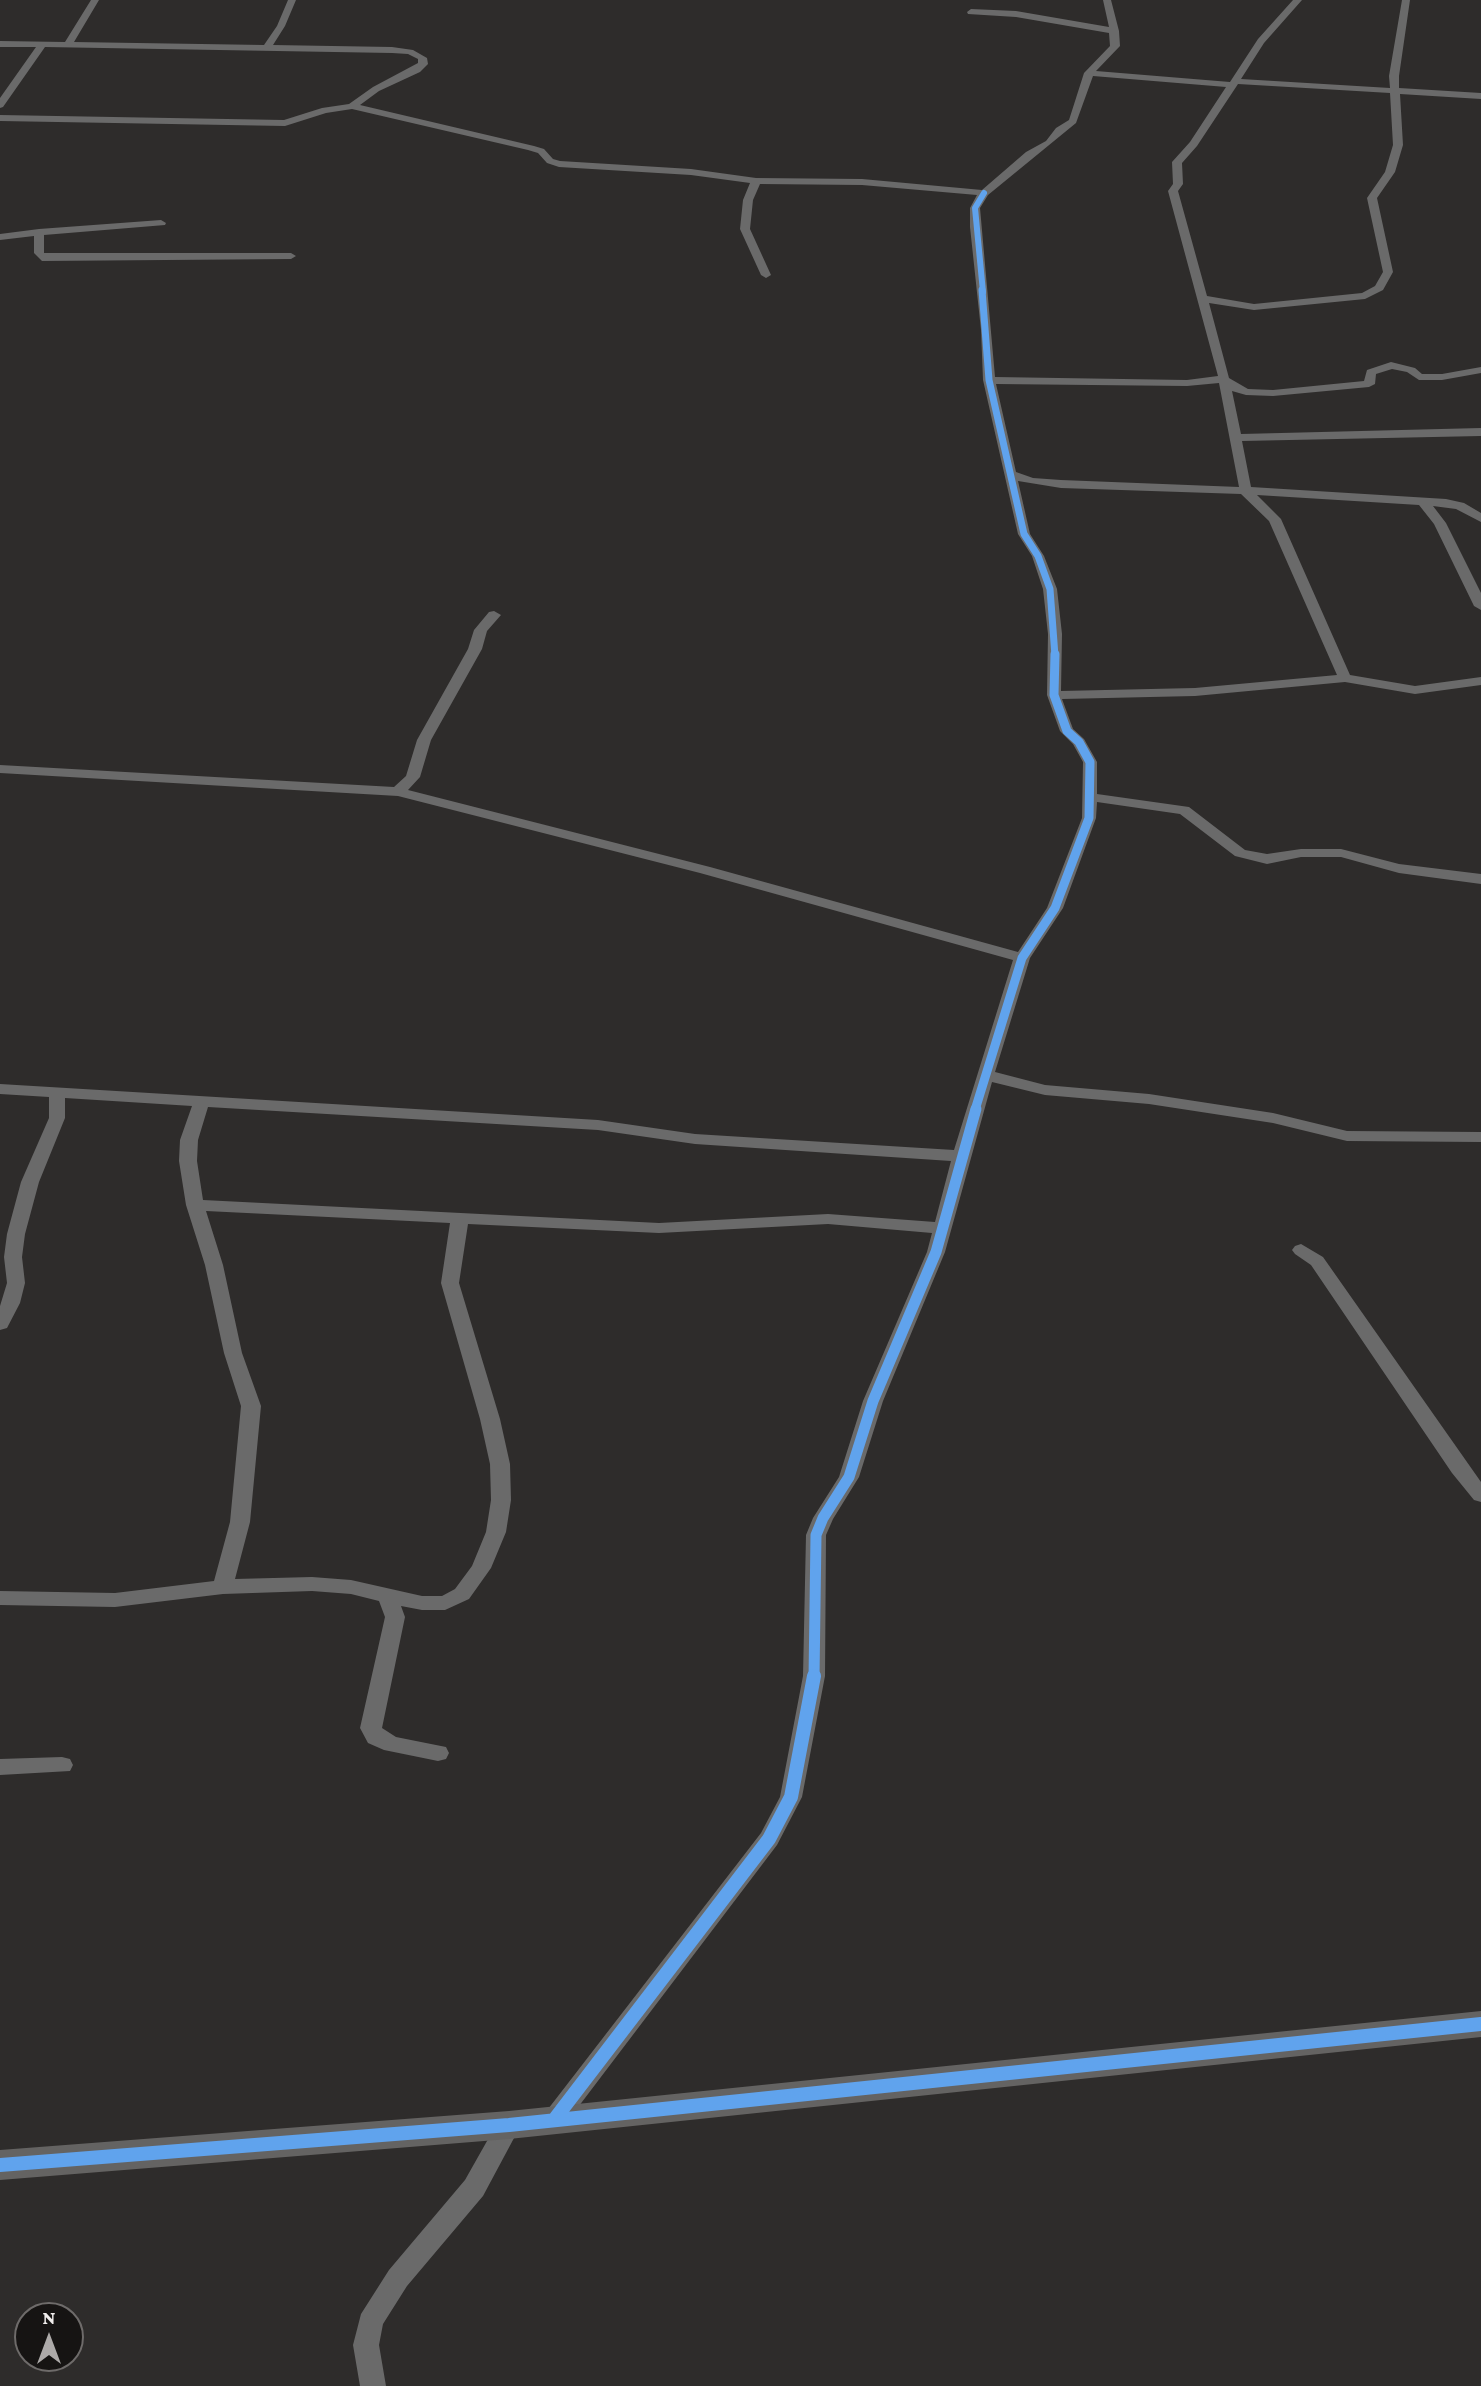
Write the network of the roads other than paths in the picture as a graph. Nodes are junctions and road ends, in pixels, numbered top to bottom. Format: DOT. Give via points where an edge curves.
graph roads {
  1 [pos="96,0"];
  2 [pos="292,0"];
  3 [pos="1107,0"];
  4 [pos="1298,0"];
  5 [pos="1406,0"];
  6 [pos="971,12"];
  7 [pos="1115,31"];
  8 [pos="0,44"];
  9 [pos="68,44"];
  10 [pos="42,45"];
  11 [pos="267,47"];
  12 [pos="1089,73"];
  13 [pos="1233,83"];
  14 [pos="1393,90"];
  15 [pos="1481,96"];
  16 [pos="0,105"];
  17 [pos="352,106"];
  18 [pos="0,118"];
  19 [pos="756,181"];
  20 [pos="984,193"];
  21 [pos="161,223"];
  22 [pos="39,232"];
  23 [pos="0,237"];
  24 [pos="291,256"];
  25 [pos="766,275"];
  26 [pos="1203,299"];
  27 [pos="1481,370"];
  28 [pos="1224,379"];
  29 [pos="989,380"];
  30 [pos="1481,432"];
  31 [pos="1236,438"];
  32 [pos="1012,480"];
  33 [pos="1246,492"];
  34 [pos="1429,502"];
  35 [pos="1481,503"];
  36 [pos="1481,518"];
  37 [pos="1481,606"];
  38 [pos="494,615"];
  39 [pos="1345,678"];
  40 [pos="1481,681"];
  41 [pos="1054,695"];
  42 [pos="0,769"];
  43 [pos="398,792"];
  44 [pos="1089,797"];
  45 [pos="1481,879"];
  46 [pos="1022,958"];
  47 [pos="986,1075"];
  48 [pos="0,1090"];
  49 [pos="57,1094"];
  50 [pos="201,1103"];
  51 [pos="1481,1137"];
  52 [pos="961,1156"];
  53 [pos="195,1205"];
  54 [pos="460,1217"];
  55 [pos="942,1228"];
  56 [pos="1301,1250"];
  57 [pos="0,1324"];
  58 [pos="1481,1495"];
  59 [pos="223,1587"];
  60 [pos="388,1596"];
  61 [pos="0,1598"];
  62 [pos="422,1603"];
  63 [pos="395,1617"];
  64 [pos="438,1753"];
  65 [pos="62,1765"];
  66 [pos="0,1768"];
  67 [pos="1481,2024"];
  68 [pos="554,2120"];
  69 [pos="509,2125"];
  70 [pos="0,2165"];
  71 [pos="373,2386"];
  1 -- 9 [label="street"];
  2 -- 11 [label="street"];
  3 -- 7 [label="street"];
  4 -- 13 [label="street" via="1261,41"];
  5 -- 14 [label="street"];
  6 -- 7 [label="street" via="1016,14"];
  7 -- 12 [label="street" via="1115,46"];
  8 -- 10 [label="street"];
  9 -- 10 [label="street"];
  9 -- 11 [label="street"];
  10 -- 16 [label="street"];
  11 -- 17 [label="street" via="392,50 422,58 417,70"];
  12 -- 13 [label="street"];
  12 -- 20 [label="street" via="1073,121"];
  13 -- 14 [label="street"];
  13 -- 26 [label="street" via="1177,162 1178,184 1173,191"];
  14 -- 15 [label="street"];
  14 -- 26 [label="street" via="1398,145 1390,172 1372,198 1388,272 1379,288 1365,296 1254,307"];
  17 -- 18 [label="street" via="285,123"];
  17 -- 19 [label="street" via="531,148 556,164 698,172"];
  19 -- 20 [label="street" via="877,182"];
  19 -- 25 [label="street" via="748,200 745,229"];
  20 -- 29 [label="street" via="975,208 975,228"];
  21 -- 22 [label="street"];
  22 -- 23 [label="street"];
  22 -- 24 [label="street" via="40,257 48,258"];
  26 -- 28 [label="street"];
  27 -- 28 [label="street" via="1419,377 1391,365 1371,372 1369,384 1281,392 1246,392"];
  28 -- 29 [label="street" via="1187,383"];
  28 -- 31 [label="street"];
  29 -- 32 [label="street"];
  30 -- 31 [label="street"];
  31 -- 33 [label="street"];
  32 -- 33 [label="street"];
  32 -- 41 [label="street" via="1024,534 1050,589"];
  33 -- 34 [label="street"];
  33 -- 39 [label="street" via="1275,519"];
  34 -- 35 [label="street"];
  34 -- 36 [label="street" via="1460,506"];
  34 -- 37 [label="street"];
  38 -- 43 [label="street" via="481,630 424,740 413,777"];
  39 -- 40 [label="street" via="1415,690"];
  39 -- 41 [label="street" via="1195,692"];
  41 -- 44 [label="street" via="1067,730 1090,762"];
  42 -- 43 [label="street"];
  43 -- 46 [label="street" via="705,870"];
  44 -- 45 [label="street" via="1184,810 1240,853 1267,859 1341,853 1399,869"];
  44 -- 46 [label="street" via="1088,817 1055,908"];
  46 -- 47 [label="street"];
  47 -- 51 [label="street" via="1045,1090 1149,1099 1273,1118 1347,1136"];
  47 -- 52 [label="street"];
  48 -- 49 [label="street"];
  49 -- 50 [label="street"];
  49 -- 57 [label="street" via="57,1118 37,1163 16,1234 16,1283"];
  50 -- 52 [label="street" via="598,1125 695,1139"];
  50 -- 53 [label="street" via="187,1152"];
  52 -- 55 [label="street"];
  53 -- 54 [label="street"];
  53 -- 59 [label="street" via="251,1406 240,1522"];
  54 -- 55 [label="street" via="659,1228 828,1219"];
  54 -- 62 [label="street" via="450,1283 490,1419 500,1464 500,1500 496,1532 481,1568 462,1594 445,1603"];
  55 -- 68 [label="street" via="873,1401 849,1477 816,1535 814,1676 791,1797 769,1839"];
  56 -- 58 [label="street" via="1317,1261"];
  59 -- 60 [label="street" via="335,1585"];
  59 -- 61 [label="street" via="115,1600"];
  60 -- 62 [label="street"];
  60 -- 63 [label="street"];
  62 -- 63 [label="street"];
  63 -- 64 [label="street" via="371,1728 376,1737 392,1744"];
  65 -- 66 [label="street"];
  67 -- 68 [label="street"];
  68 -- 69 [label="street"];
  69 -- 70 [label="street"];
  69 -- 71 [label="street" via="474,2188 398,2278 370,2322 366,2345"];
}
